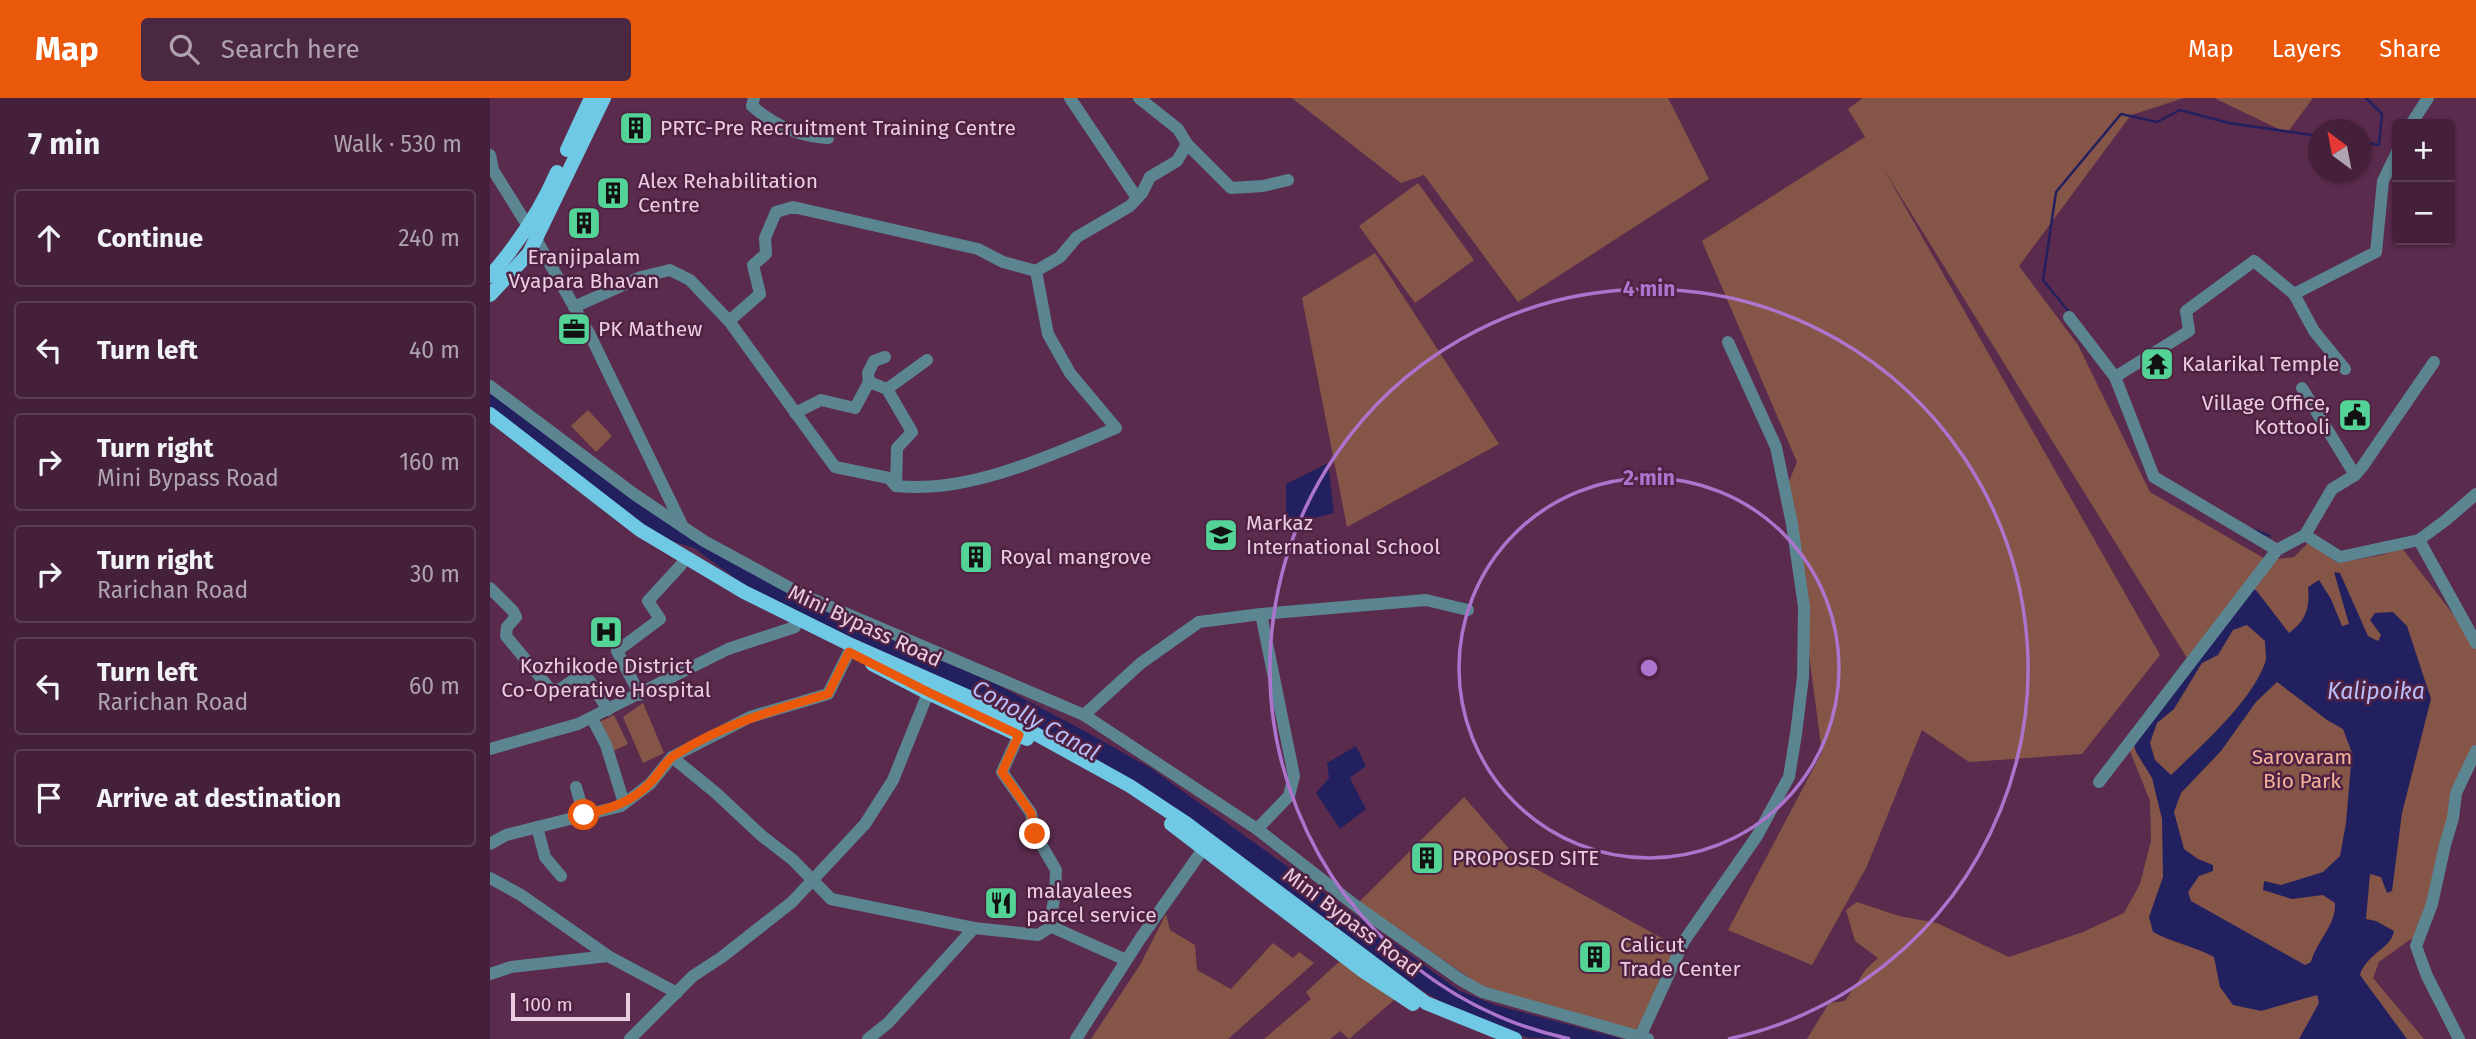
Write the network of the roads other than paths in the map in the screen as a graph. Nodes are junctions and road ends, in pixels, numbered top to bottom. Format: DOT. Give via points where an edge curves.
graph roads {
  1 [pos="591,98"];
  2 [pos="604,98"];
  3 [pos="754,98"];
  4 [pos="1070,98"];
  5 [pos="1139,98"];
  6 [pos="2428,98"];
  7 [pos="2414,119"];
  8 [pos="828,138"];
  9 [pos="1186,144"];
  10 [pos="490,155"];
  11 [pos="2392,163"];
  12 [pos="1288,180"];
  13 [pos="1137,198"];
  14 [pos="533,234"];
  15 [pos="1036,271"];
  16 [pos="490,276"];
  17 [pos="2294,294"];
  18 [pos="490,295"];
  19 [pos="574,307"];
  20 [pos="2069,317"];
  21 [pos="729,321"];
  22 [pos="1728,342"];
  23 [pos="884,357"];
  24 [pos="927,360"];
  25 [pos="2434,362"];
  26 [pos="2345,369"];
  27 [pos="2115,377"];
  28 [pos="869,382"];
  29 [pos="490,386"];
  30 [pos="887,388"];
  31 [pos="2302,388"];
  32 [pos="490,414"];
  33 [pos="795,414"];
  34 [pos="490,423"];
  35 [pos="2354,474"];
  36 [pos="896,486"];
  37 [pos="2476,494"];
  38 [pos="683,527"];
  39 [pos="2305,535"];
  40 [pos="2419,540"];
  41 [pos="2277,550"];
  42 [pos="681,565"];
  43 [pos="490,588"];
  44 [pos="1468,610"];
  45 [pos="1261,614"];
  46 [pos="795,627"];
  47 [pos="2476,643"];
  48 [pos="849,652"];
  49 [pos="928,692"];
  50 [pos="640,695"];
  51 [pos="608,710"];
  52 [pos="1084,715"];
  53 [pos="592,718"];
  54 [pos="1019,735"];
  55 [pos="490,749"];
  56 [pos="2476,751"];
  57 [pos="672,757"];
  58 [pos="2099,782"];
  59 [pos="576,788"];
  60 [pos="624,803"];
  61 [pos="584,815"];
  62 [pos="537,827"];
  63 [pos="1257,829"];
  64 [pos="490,844"];
  65 [pos="1206,845"];
  66 [pos="561,876"];
  67 [pos="490,878"];
  68 [pos="814,880"];
  69 [pos="1050,926"];
  70 [pos="974,928"];
  71 [pos="608,956"];
  72 [pos="1126,960"];
  73 [pos="490,974"];
  74 [pos="677,993"];
  75 [pos="1644,1038"];
  76 [pos="630,1039"];
  77 [pos="868,1039"];
  78 [pos="1076,1039"];
  79 [pos="1490,1039"];
  80 [pos="1515,1039"];
  81 [pos="2459,1039"];
  1 -- 14 [label="main road"];
  2 -- 14 [label="main road"];
  3 -- 8 [label="street" via="752,106 783,128"];
  4 -- 13 [label="street"];
  5 -- 9 [label="street" via="1178,129"];
  6 -- 7 [label="street"];
  9 -- 12 [label="street" via="1231,188"];
  9 -- 13 [label="street" via="1177,161 1150,177"];
  10 -- 14 [label="street" via="493,170"];
  11 -- 17 [label="street" via="2384,181 2376,252"];
  13 -- 15 [label="street" via="1077,237 1059,257"];
  14 -- 16 [label="main road"];
  14 -- 18 [label="main road" via="529,253"];
  14 -- 19 [label="street"];
  15 -- 21 [label="street" via="978,249 793,207 776,212 765,238 766,254 753,265 760,294"];
  15 -- 36 [label="street" via="1048,334 1070,373 1116,428 1062,451 957,484"];
  17 -- 26 [label="street" via="2314,331"];
  17 -- 27 [label="street" via="2254,261 2186,311 2189,331"];
  19 -- 21 [label="street" via="641,277 670,270 690,280"];
  19 -- 38 [label="street"];
  20 -- 27 [label="street"];
  21 -- 33 [label="street"];
  22 -- 75 [label="street" via="1776,447 1804,607 1803,677 1789,777 1757,836 1684,941"];
  23 -- 28 [label="street" via="874,361 867,373"];
  24 -- 30 [label="street"];
  25 -- 35 [label="street"];
  27 -- 41 [label="street" via="2154,477"];
  28 -- 30 [label="street"];
  28 -- 33 [label="street" via="855,408 821,400"];
  29 -- 38 [label="street"];
  30 -- 36 [label="street" via="912,432 897,448"];
  31 -- 35 [label="street"];
  32 -- 65 [label="main road, Mini Bypass Road" via="640,530 808,624 971,698 1130,786"];
  33 -- 36 [label="street" via="835,467 889,478"];
  34 -- 42 [label="main road, Mini Bypass Road"];
  35 -- 39 [label="street" via="2332,489"];
  37 -- 40 [label="street"];
  38 -- 52 [label="street" via="805,596"];
  39 -- 40 [label="street" via="2340,558"];
  39 -- 41 [label="street"];
  40 -- 47 [label="street"];
  41 -- 58 [label="street"];
  42 -- 46 [label="main road, Mini Bypass Road"];
  42 -- 50 [label="street" via="648,601 660,619 617,650"];
  43 -- 51 [label="street" via="516,617 506,636 550,689 559,690 578,677 589,680"];
  44 -- 45 [label="street" via="1426,600"];
  45 -- 52 [label="street" via="1199,622 1141,663"];
  45 -- 63 [label="street" via="1294,776 1289,796"];
  46 -- 48 [label="main road, Mini Bypass Road"];
  46 -- 50 [label="street" via="728,649"];
  48 -- 49 [label="main road, Mini Bypass Road"];
  48 -- 57 [label="street" via="828,694 750,717"];
  49 -- 54 [label="main road, Mini Bypass Road"];
  49 -- 68 [label="street" via="893,780 865,824"];
  50 -- 51 [label="street"];
  51 -- 53 [label="street"];
  52 -- 63 [label="street"];
  53 -- 55 [label="street"];
  53 -- 60 [label="street" via="606,745"];
  54 -- 65 [label="main road, Mini Bypass Road" via="1109,783"];
  54 -- 69 [label="street" via="1002,772 1031,813 1035,834 1056,870"];
  56 -- 81 [label="street" via="2456,793 2454,818 2416,946"];
  57 -- 60 [label="street" via="650,784"];
  57 -- 68 [label="street"];
  59 -- 61 [label="street"];
  60 -- 61 [label="street"];
  61 -- 62 [label="street"];
  62 -- 64 [label="street"];
  62 -- 66 [label="street" via="545,858"];
  63 -- 75 [label="street" via="1356,906 1482,992"];
  65 -- 72 [label="street"];
  65 -- 79 [label="main road, Mini Bypass Road" via="1373,978 1428,1014"];
  65 -- 80 [label="main road, Mini Bypass Road" via="1426,1003"];
  67 -- 71 [label="street"];
  68 -- 70 [label="street" via="831,899"];
  68 -- 74 [label="street"];
  69 -- 70 [label="street" via="1038,935"];
  69 -- 72 [label="street"];
  70 -- 77 [label="street"];
  71 -- 73 [label="street" via="511,967"];
  71 -- 74 [label="street"];
  72 -- 78 [label="street"];
  74 -- 76 [label="street"];
}
